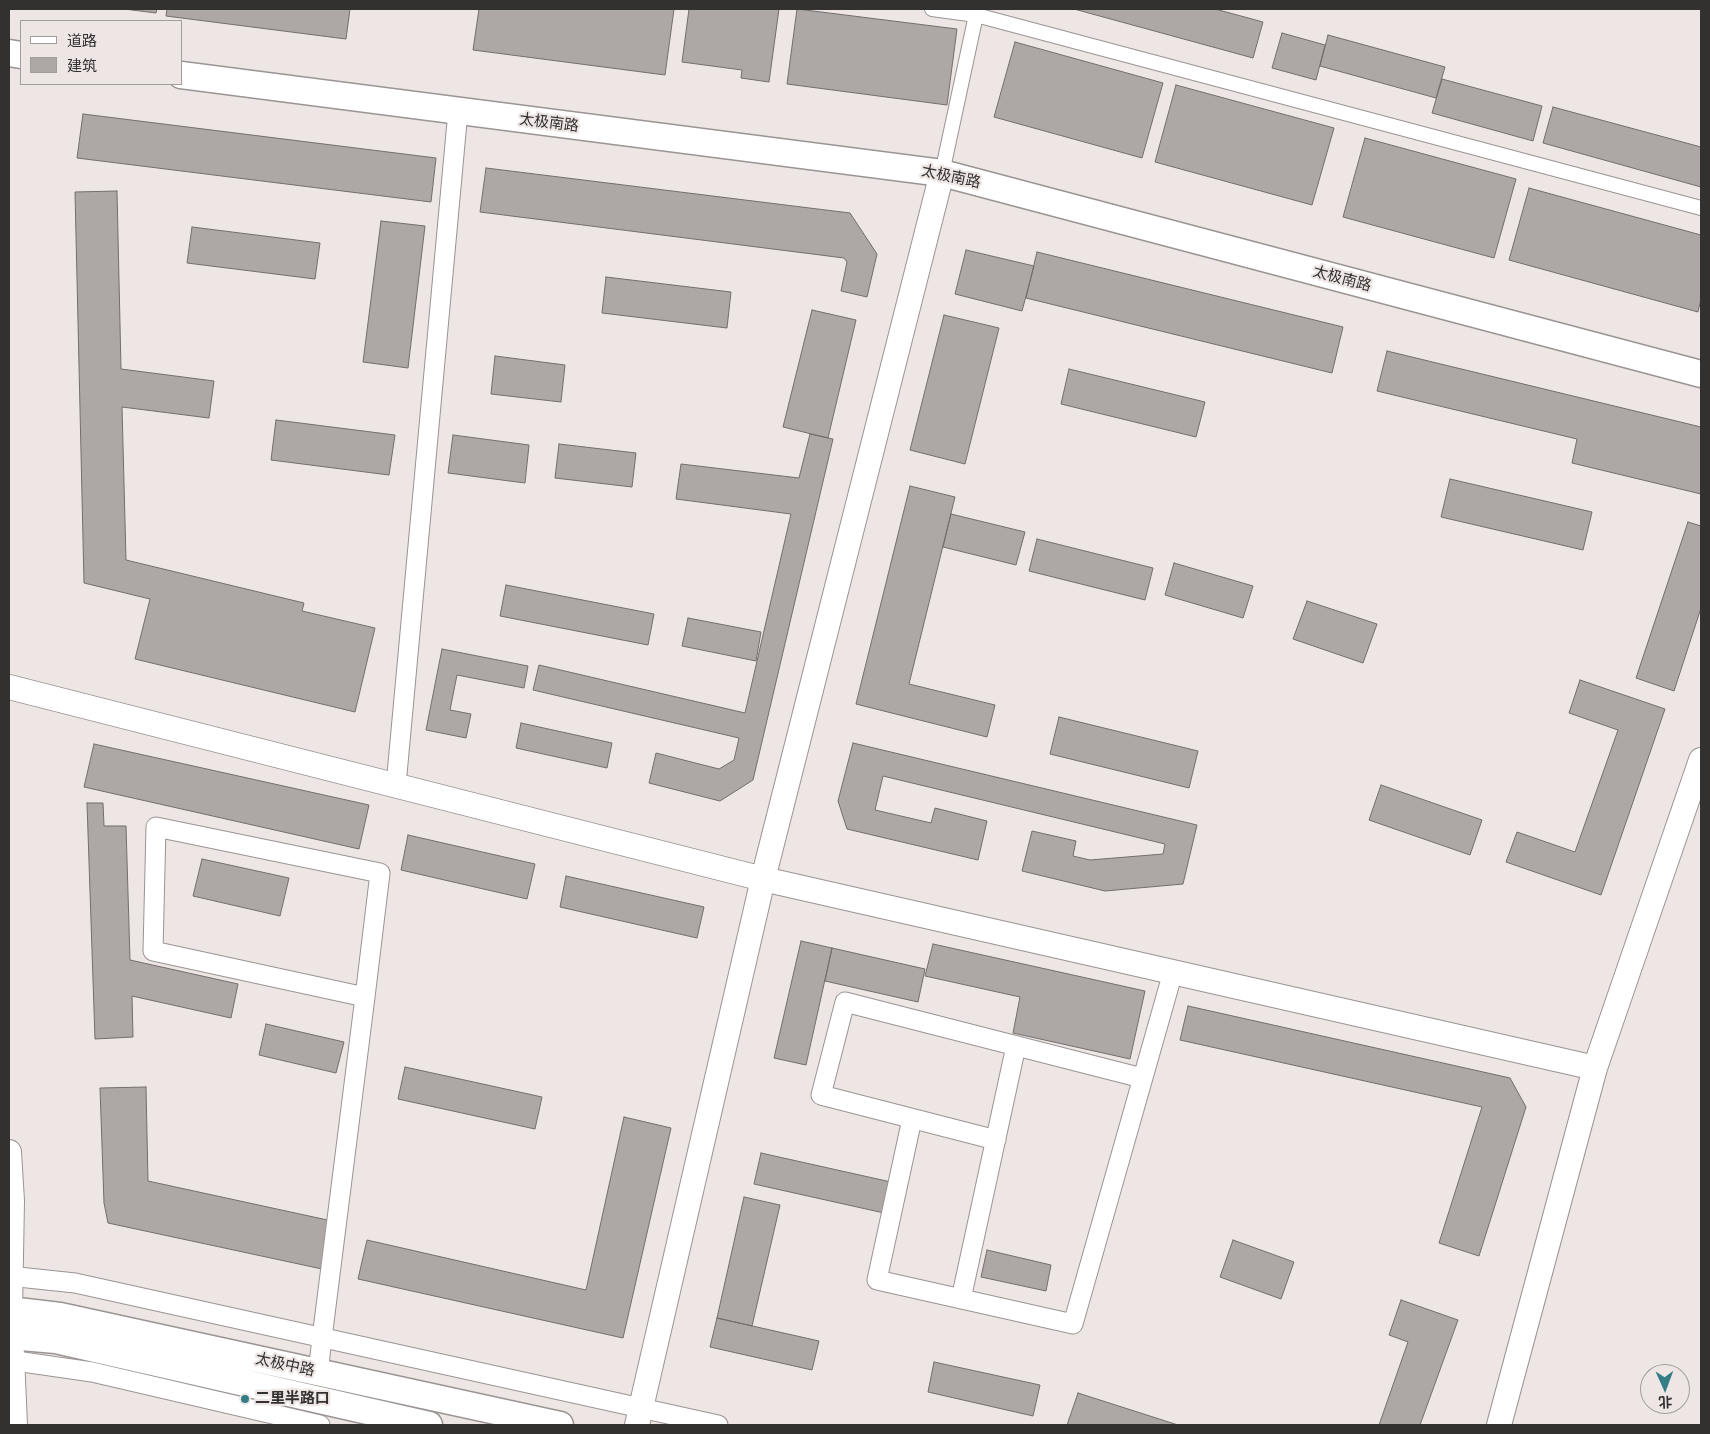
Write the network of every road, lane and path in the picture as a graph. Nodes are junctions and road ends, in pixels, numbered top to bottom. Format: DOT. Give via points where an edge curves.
graph roads {
  1 [pos="932,9"];
  2 [pos="976,15"];
  3 [pos="182,75"];
  4 [pos="458,111"];
  5 [pos="942,173"];
  6 [pos="1701,208"];
  7 [pos="1701,374"];
  8 [pos="9,687"];
  9 [pos="1701,760"];
  10 [pos="396,785"];
  11 [pos="763,878"];
  12 [pos="1173,972"];
  13 [pos="365,997"];
  14 [pos="1016,1046"];
  15 [pos="1595,1068"];
  16 [pos="1142,1078"];
  17 [pos="912,1119"];
  18 [pos="996,1140"];
  19 [pos="9,1152"];
  20 [pos="10,1276"];
  21 [pos="961,1299"];
  22 [pos="10,1335"];
  23 [pos="322,1338"];
  24 [pos="318,1372"];
  25 [pos="638,1417"];
  26 [pos="15,1425"];
  27 [pos="320,1425"];
  28 [pos="429,1425"];
  29 [pos="560,1425"];
  30 [pos="718,1425"];
  31 [pos="1499,1425"];
  1 -- 2 [label="street"];
  2 -- 5 [label="street"];
  2 -- 6 [label="street"];
  3 -- 4 [label="main road, 太极南路"];
  4 -- 5 [label="main road, 太极南路"];
  4 -- 10 [label="street"];
  5 -- 7 [label="main road, 太极南路"];
  5 -- 11 [label="street"];
  8 -- 10 [label="street"];
  9 -- 15 [label="street"];
  10 -- 11 [label="street"];
  11 -- 12 [label="street"];
  11 -- 25 [label="street"];
  12 -- 15 [label="street"];
  12 -- 16 [label="street"];
  13 -- 13 [label="street" via="380,873 156,827 153,951"];
  13 -- 23 [label="street"];
  14 -- 16 [label="street"];
  14 -- 17 [label="street" via="845,1002 821,1095"];
  14 -- 18 [label="street"];
  15 -- 31 [label="street"];
  16 -- 21 [label="street" via="1073,1324"];
  17 -- 18 [label="street"];
  17 -- 21 [label="street" via="877,1280"];
  18 -- 21 [label="street"];
  19 -- 20 [label="street" via="12,1201"];
  20 -- 22 [label="street"];
  20 -- 23 [label="street" via="75,1283"];
  22 -- 24 [label="main road, 太极中路" via="60,1316"];
  22 -- 26 [label="street"];
  22 -- 27 [label="street" via="92,1372"];
  22 -- 28 [label="main road, 太极中路" via="56,1340"];
  23 -- 24 [label="street"];
  23 -- 25 [label="street"];
  24 -- 29 [label="main road, 太极中路"];
  25 -- 30 [label="street"];
}
